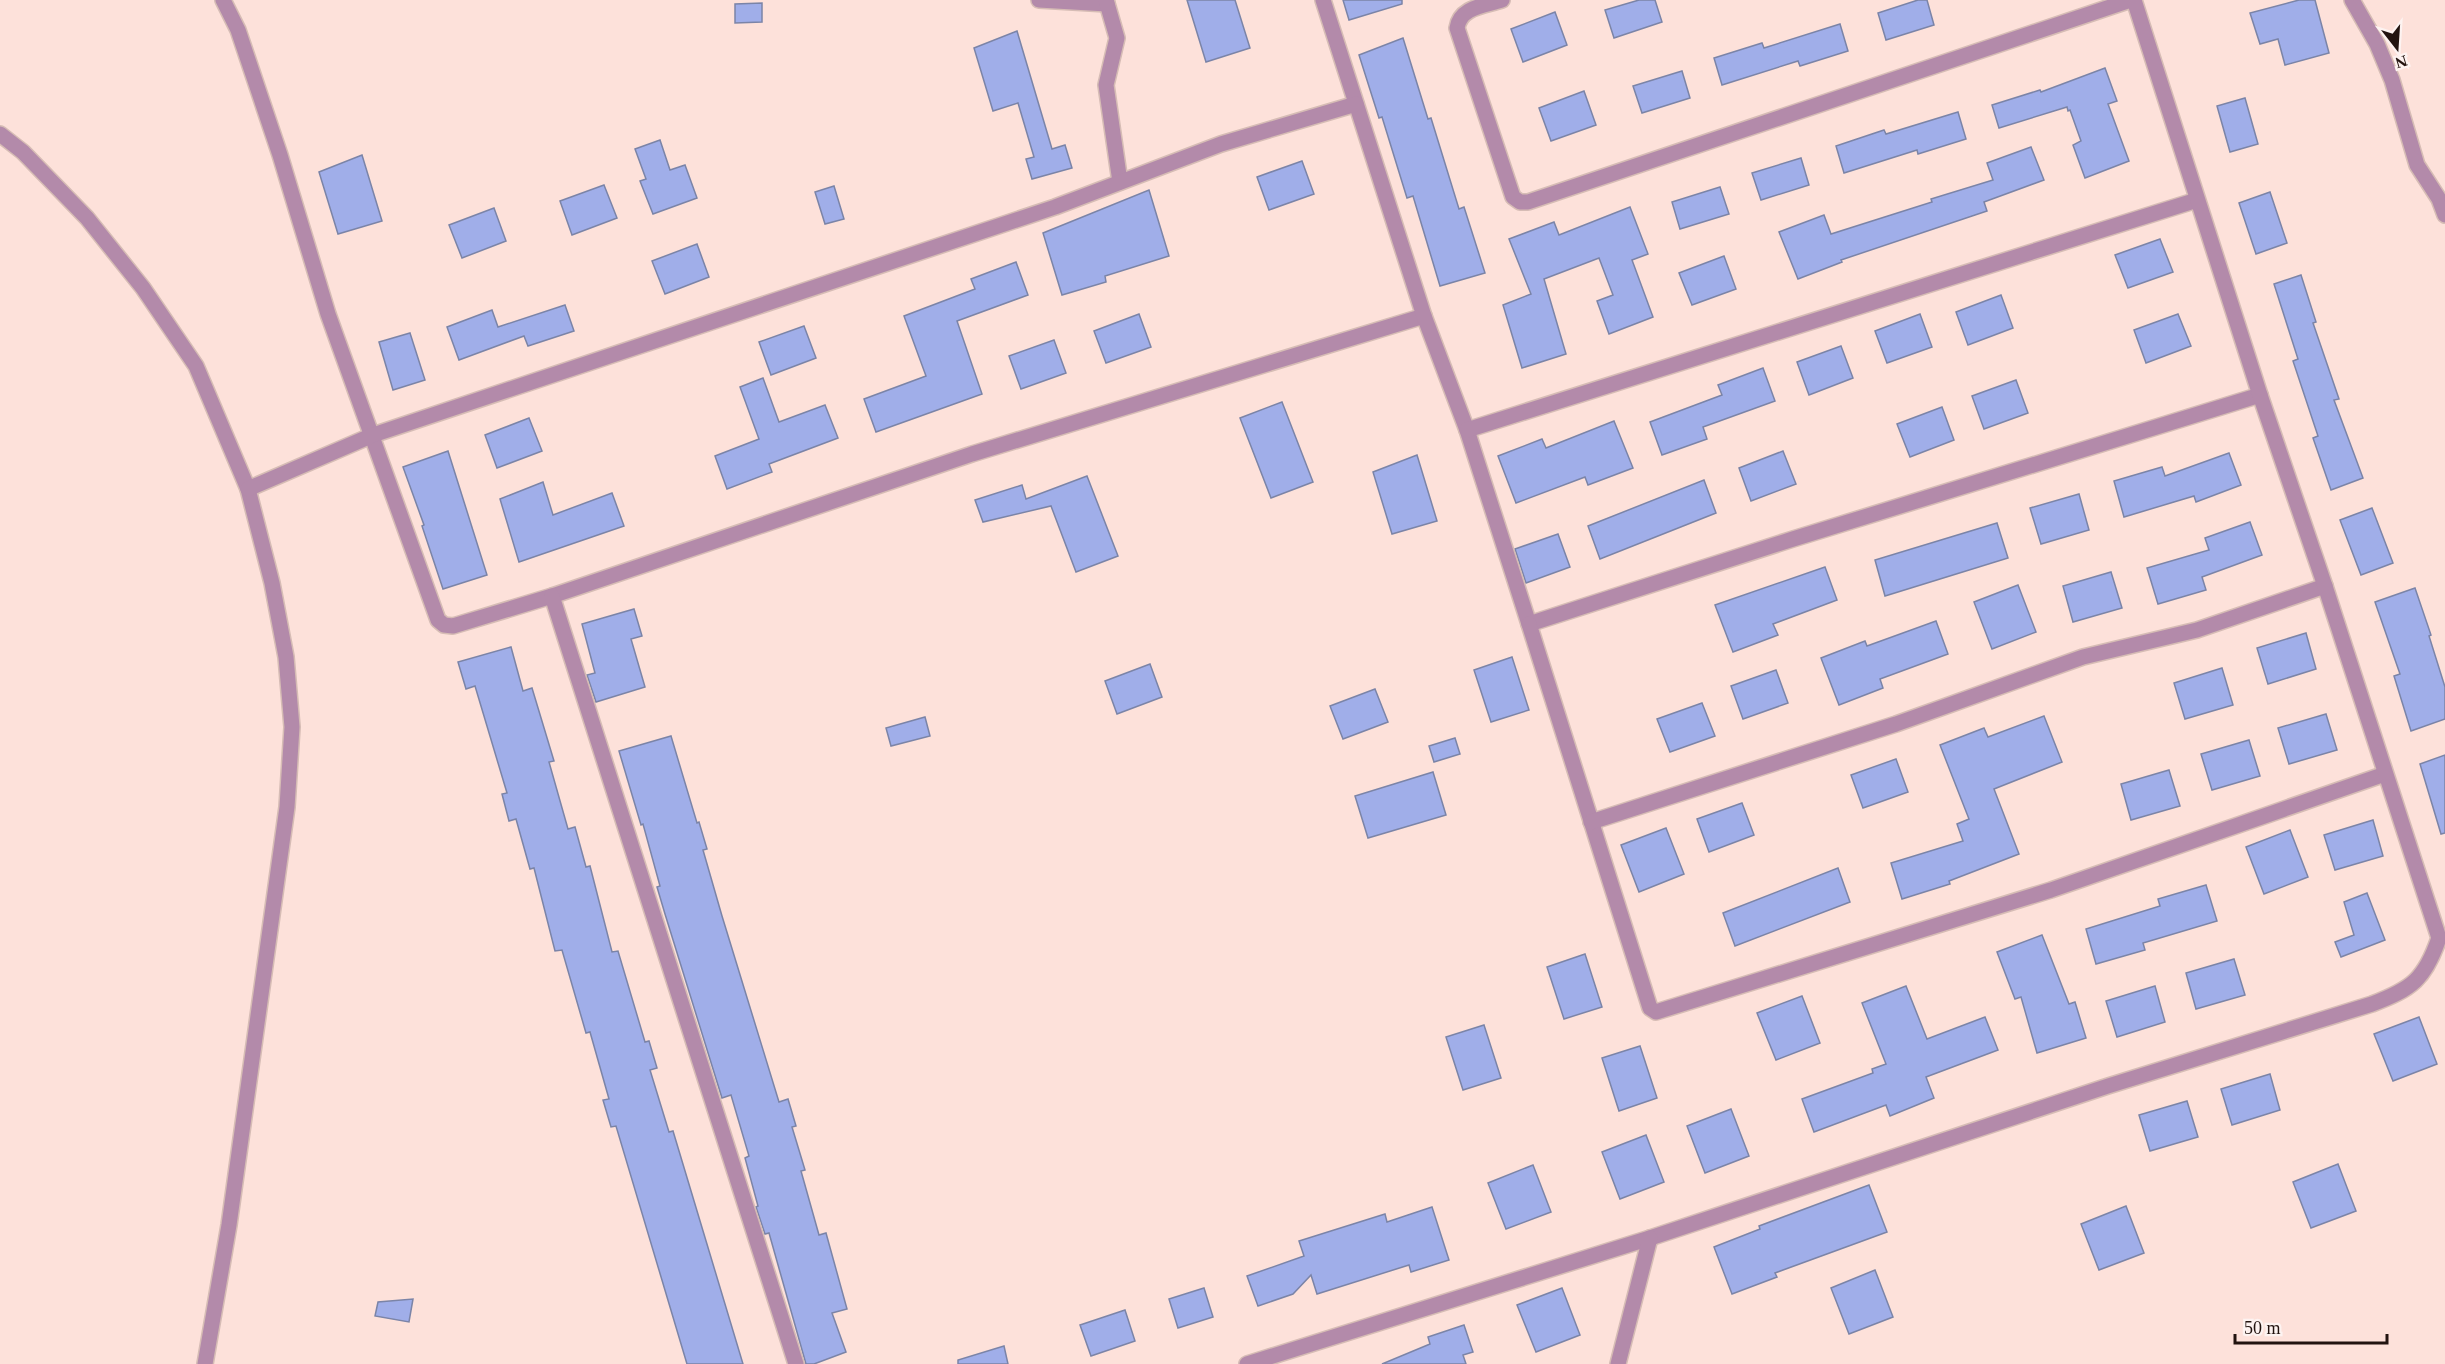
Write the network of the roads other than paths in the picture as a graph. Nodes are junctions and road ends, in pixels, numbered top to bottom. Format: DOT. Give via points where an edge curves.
graph roads {
  1 [pos="223,0"];
  2 [pos="1039,0"];
  3 [pos="1323,0"];
  4 [pos="1502,0"];
  5 [pos="2133,0"];
  6 [pos="2352,0"];
  7 [pos="1106,2"];
  8 [pos="1356,104"];
  9 [pos="0,134"];
  10 [pos="1120,182"];
  11 [pos="2197,200"];
  12 [pos="2445,215"];
  13 [pos="1424,315"];
  14 [pos="2260,395"];
  15 [pos="1467,430"];
  16 [pos="373,435"];
  17 [pos="248,489"];
  18 [pos="2325,586"];
  19 [pos="552,596"];
  20 [pos="1529,624"];
  21 [pos="2385,774"];
  22 [pos="1592,822"];
  23 [pos="2442,938"];
  24 [pos="1650,1238"];
  25 [pos="205,1364"];
  26 [pos="796,1364"];
  27 [pos="1247,1364"];
  28 [pos="1618,1364"];
  1 -- 16 [label="street" via="238,30 328,314"];
  2 -- 7 [label="street"];
  3 -- 8 [label="street"];
  4 -- 5 [label="street" via="1465,12 1458,18 1457,28 1514,197 1520,202"];
  5 -- 11 [label="street"];
  6 -- 12 [label="street" via="2392,80 2417,165"];
  7 -- 10 [label="street" via="1117,38 1106,85"];
  8 -- 10 [label="street" via="1221,144"];
  8 -- 13 [label="street"];
  9 -- 17 [label="street" via="23,152 87,218 143,288 196,366"];
  10 -- 16 [label="street"];
  11 -- 14 [label="street"];
  11 -- 15 [label="street"];
  13 -- 15 [label="street"];
  13 -- 19 [label="street" via="972,454"];
  14 -- 18 [label="street"];
  14 -- 20 [label="street"];
  15 -- 20 [label="street"];
  16 -- 17 [label="street"];
  16 -- 19 [label="street" via="438,620 453,626"];
  17 -- 25 [label="street" via="286,657 292,727 287,807 229,1225"];
  18 -- 21 [label="street"];
  18 -- 22 [label="street" via="2197,630 2083,657 1840,742"];
  19 -- 26 [label="street"];
  20 -- 22 [label="street"];
  21 -- 22 [label="street" via="2051,890 1656,1012 1650,1008"];
  21 -- 23 [label="street"];
  23 -- 24 [label="street" via="2419,979 2398,994"];
  24 -- 27 [label="street"];
  24 -- 28 [label="street"];
}
